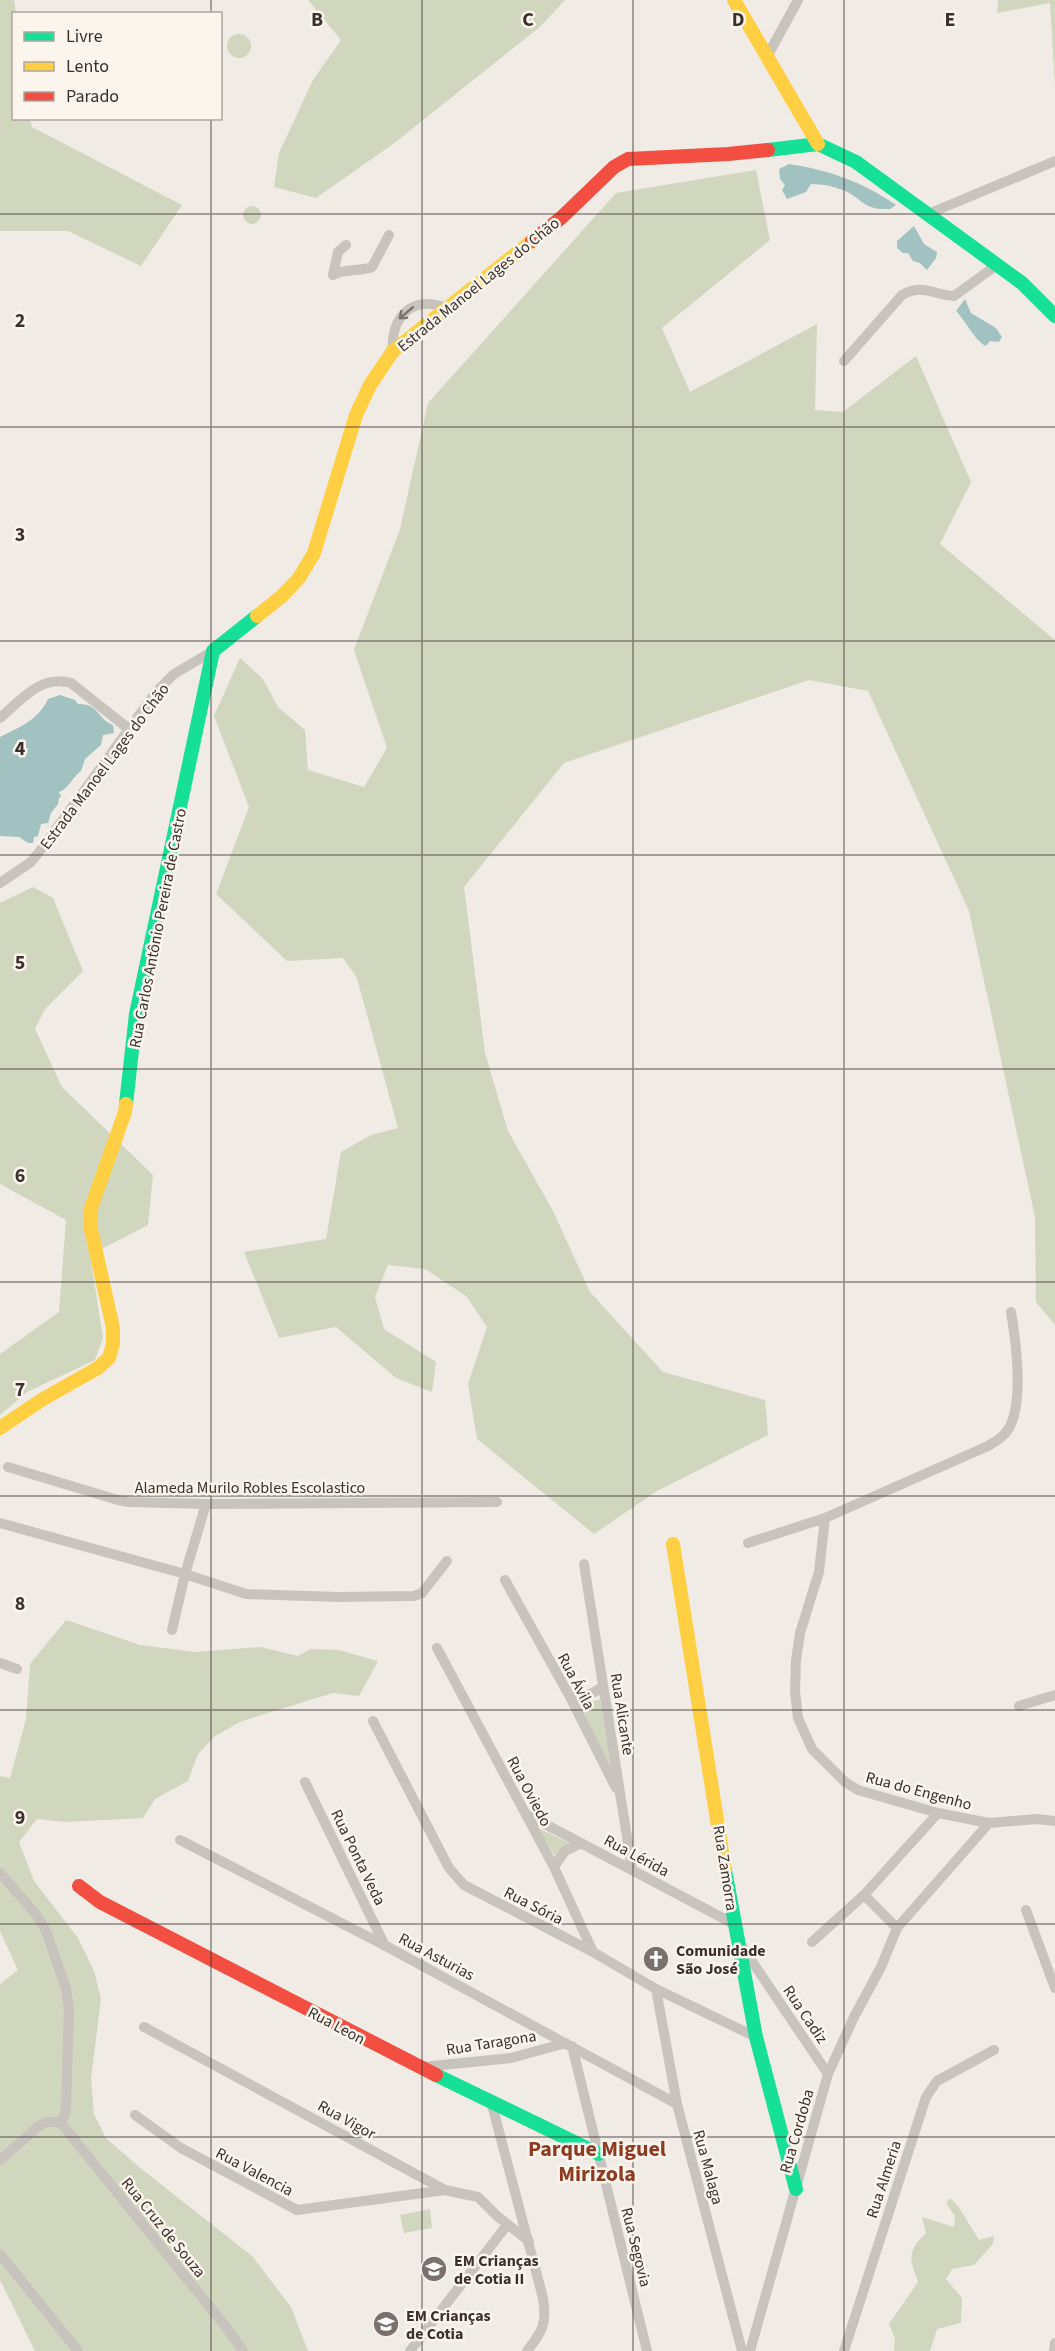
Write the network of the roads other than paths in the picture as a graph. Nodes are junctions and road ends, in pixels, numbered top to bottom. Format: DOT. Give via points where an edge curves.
graph roads {
  1 [pos="734,0"];
  2 [pos="798,0"];
  3 [pos="768,54"];
  4 [pos="818,144"];
  5 [pos="1055,161"];
  6 [pos="928,214"];
  7 [pos="389,235"];
  8 [pos="346,245"];
  9 [pos="997,265"];
  10 [pos="446,308"];
  11 [pos="1055,316"];
  12 [pos="393,351"];
  13 [pos="844,361"];
  14 [pos="213,651"];
  15 [pos="0,718"];
  16 [pos="129,729"];
  17 [pos="0,883"];
  18 [pos="1011,1312"];
  19 [pos="0,1428"];
  20 [pos="8,1467"];
  21 [pos="497,1502"];
  22 [pos="206,1504"];
  23 [pos="825,1518"];
  24 [pos="0,1523"];
  25 [pos="748,1543"];
  26 [pos="673,1544"];
  27 [pos="447,1561"];
  28 [pos="584,1564"];
  29 [pos="185,1574"];
  30 [pos="505,1580"];
  31 [pos="172,1629"];
  32 [pos="437,1648"];
  33 [pos="0,1663"];
  34 [pos="17,1669"];
  35 [pos="603,1686"];
  36 [pos="569,1695"];
  37 [pos="1055,1695"];
  38 [pos="1018,1706"];
  39 [pos="373,1721"];
  40 [pos="305,1782"];
  41 [pos="620,1797"];
  42 [pos="939,1813"];
  43 [pos="526,1814"];
  44 [pos="1055,1821"];
  45 [pos="988,1823"];
  46 [pos="180,1840"];
  47 [pos="581,1843"];
  48 [pos="554,1867"];
  49 [pos="632,1869"];
  50 [pos="0,1873"];
  51 [pos="79,1886"];
  52 [pos="864,1895"];
  53 [pos="1026,1910"];
  54 [pos="734,1924"];
  55 [pos="897,1928"];
  56 [pos="738,1941"];
  57 [pos="812,1942"];
  58 [pos="386,1946"];
  59 [pos="593,1952"];
  60 [pos="1055,1988"];
  61 [pos="656,1989"];
  62 [pos="144,2027"];
  63 [pos="756,2037"];
  64 [pos="569,2044"];
  65 [pos="994,2050"];
  66 [pos="420,2068"];
  67 [pos="828,2074"];
  68 [pos="677,2104"];
  69 [pos="492,2105"];
  70 [pos="135,2115"];
  71 [pos="60,2122"];
  72 [pos="599,2154"];
  73 [pos="0,2160"];
  74 [pos="796,2189"];
  75 [pos="445,2190"];
  76 [pos="507,2225"];
  77 [pos="529,2241"];
  78 [pos="0,2254"];
  79 [pos="1055,2343"];
  80 [pos="646,2346"];
  81 [pos="78,2351"];
  82 [pos="243,2351"];
  83 [pos="410,2351"];
  84 [pos="527,2351"];
  85 [pos="636,2351"];
  86 [pos="742,2351"];
  87 [pos="750,2351"];
  88 [pos="844,2351"];
  89 [pos="1054,2351"];
  1 -- 3 [label="street"];
  2 -- 3 [label="street"];
  3 -- 4 [label="street"];
  4 -- 6 [label="street" via="856,162"];
  4 -- 10 [label="street, Estrada Manoel Lages do Chão" via="628,159 614,167 561,218"];
  5 -- 6 [label="street"];
  6 -- 9 [label="street"];
  7 -- 8 [label="street" via="372,267 333,275 338,252"];
  9 -- 11 [label="street"];
  9 -- 13 [label="street" via="954,296 919,288 902,295"];
  10 -- 12 [label="street, Estrada Manoel Lages do Chão"];
  10 -- 12 [label="street, one-way" via="424,304 407,311 395,327"];
  12 -- 14 [label="street, Estrada Manoel Lages do Chão" via="356,415 314,553 282,596"];
  14 -- 16 [label="street, Estrada Manoel Lages do Chão" via="174,674"];
  14 -- 19 [label="street, Rua Carlos Antônio Pereira de Castro" via="136,1014 125,1112 92,1208 92,1229 113,1344 109,1358 98,1368"];
  15 -- 16 [label="street" via="35,688 59,680 71,683"];
  16 -- 17 [label="street, Estrada Manoel Lages do Chão" via="31,862"];
  18 -- 23 [label="street" via="1018,1383 1013,1419 1001,1438"];
  20 -- 22 [label="street, Alameda Murilo Robles Escolastico" via="118,1500"];
  21 -- 22 [label="street, Alameda Murilo Robles Escolastico"];
  22 -- 29 [label="street"];
  23 -- 25 [label="street"];
  23 -- 42 [label="street, Rua do Engenho" via="819,1572 795,1660 798,1718 812,1749 851,1787"];
  24 -- 29 [label="street"];
  26 -- 54 [label="street, Rua Zamorra"];
  27 -- 29 [label="street" via="422,1593 414,1596 258,1595"];
  28 -- 35 [label="street, Rua Alicante"];
  29 -- 31 [label="street"];
  30 -- 36 [label="street, Rua Ávila"];
  32 -- 43 [label="street, Rua Oviedo"];
  33 -- 34 [label="street"];
  35 -- 36 [label="street" via="587,1696"];
  35 -- 41 [label="street, Rua Alicante"];
  36 -- 41 [label="street, Rua Ávila"];
  37 -- 38 [label="street"];
  39 -- 59 [label="street, Rua Sória" via="450,1868 464,1885"];
  40 -- 58 [label="street, Rua Ponta Veda"];
  41 -- 49 [label="street, Rua Alicante"];
  42 -- 45 [label="street, Rua do Engenho"];
  42 -- 52 [label="street"];
  43 -- 47 [label="street, Rua Lérida"];
  43 -- 48 [label="street, Rua Oviedo"];
  44 -- 45 [label="street, Rua do Engenho"];
  45 -- 55 [label="street, Rua Cordoba"];
  46 -- 58 [label="street, Rua Asturias"];
  47 -- 48 [label="street" via="565,1851"];
  47 -- 49 [label="street, Rua Lérida"];
  48 -- 59 [label="street, Rua Oviedo"];
  49 -- 54 [label="street, Rua Lérida"];
  50 -- 71 [label="street" via="46,1931 66,1988 66,2109"];
  51 -- 66 [label="street, Rua Leon" via="100,1902"];
  52 -- 55 [label="street"];
  52 -- 57 [label="street"];
  53 -- 60 [label="street"];
  54 -- 56 [label="street, Rua Zamorra"];
  55 -- 67 [label="street, Rua Cordoba"];
  56 -- 63 [label="street, Rua Zamorra"];
  56 -- 67 [label="street, Rua Cadiz"];
  58 -- 64 [label="street, Rua Asturias"];
  59 -- 61 [label="street, Rua Sória"];
  61 -- 63 [label="street, Rua Sória"];
  61 -- 68 [label="street, Rua Malaga"];
  62 -- 75 [label="street, Rua Vigor"];
  63 -- 74 [label="street, Rua Zamorra"];
  64 -- 66 [label="street, Rua Taragona" via="511,2058"];
  64 -- 68 [label="street, Rua Asturias"];
  64 -- 72 [label="street, Rua Segovia"];
  65 -- 88 [label="street, Rua Almeria" via="937,2081 926,2097"];
  66 -- 69 [label="street, Rua Leon"];
  67 -- 74 [label="street, Rua Cordoba"];
  68 -- 86 [label="street, Rua Malaga"];
  69 -- 72 [label="street, Rua Leon"];
  69 -- 77 [label="street"];
  70 -- 75 [label="street, Rua Valencia" via="181,2148 297,2210"];
  71 -- 73 [label="street" via="46,2122"];
  71 -- 82 [label="street, Rua Cruz de Souza"];
  72 -- 80 [label="street, Rua Segovia"];
  74 -- 87 [label="street, Rua Cordoba"];
  75 -- 76 [label="street, Rua Vigor" via="478,2197"];
  76 -- 77 [label="street, Rua Vigor"];
  76 -- 83 [label="street"];
  77 -- 84 [label="street" via="546,2315 544,2328"];
  78 -- 81 [label="street"];
  79 -- 89 [label="street"];
  80 -- 85 [label="street"];
}
